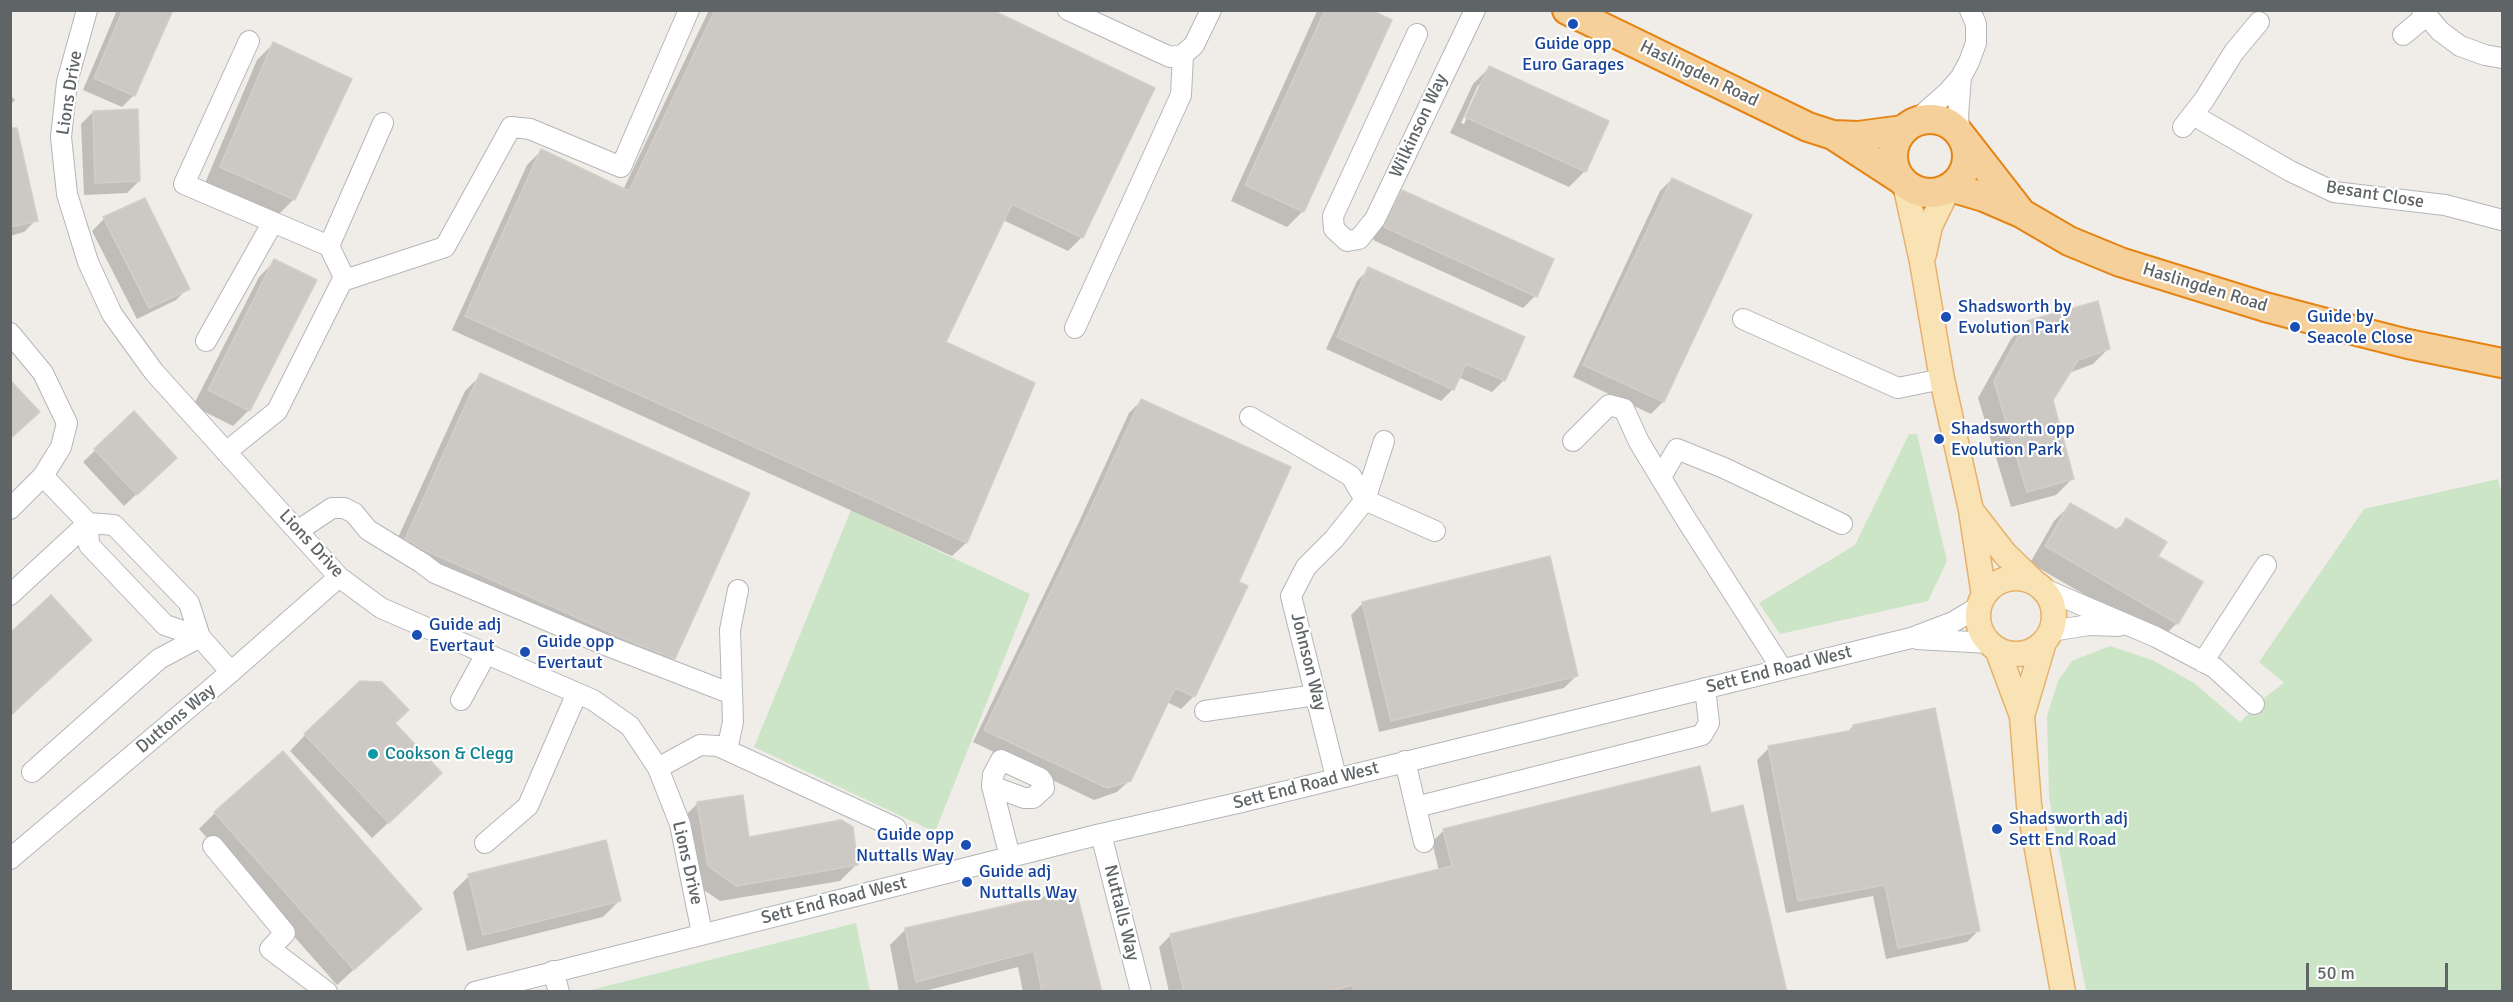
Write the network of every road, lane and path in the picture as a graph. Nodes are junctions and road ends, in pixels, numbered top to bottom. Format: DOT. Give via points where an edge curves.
graph roads {
  1 [pos="87,10"];
  2 [pos="688,10"];
  3 [pos="1068,10"];
  4 [pos="1211,10"];
  5 [pos="1475,10"];
  6 [pos="1567,10"];
  7 [pos="1970,10"];
  8 [pos="2424,13"];
  9 [pos="2259,22"];
  10 [pos="1417,34"];
  11 [pos="2403,35"];
  12 [pos="249,42"];
  13 [pos="1183,55"];
  14 [pos="2502,58"];
  15 [pos="1961,77"];
  16 [pos="383,123"];
  17 [pos="1908,127"];
  18 [pos="1833,135"];
  19 [pos="1962,136"];
  20 [pos="1904,182"];
  21 [pos="1949,188"];
  22 [pos="2021,213"];
  23 [pos="2502,220"];
  24 [pos="273,222"];
  25 [pos="330,246"];
  26 [pos="1922,262"];
  27 [pos="342,281"];
  28 [pos="1743,319"];
  29 [pos="1075,328"];
  30 [pos="10,333"];
  31 [pos="206,341"];
  32 [pos="2502,363"];
  33 [pos="1942,379"];
  34 [pos="1250,417"];
  35 [pos="1384,441"];
  36 [pos="1573,441"];
  37 [pos="226,452"];
  38 [pos="43,476"];
  39 [pos="1661,477"];
  40 [pos="1365,500"];
  41 [pos="10,509"];
  42 [pos="1971,510"];
  43 [pos="88,523"];
  44 [pos="1842,524"];
  45 [pos="299,530"];
  46 [pos="1435,531"];
  47 [pos="2266,565"];
  48 [pos="339,577"];
  49 [pos="2039,586"];
  50 [pos="738,590"];
  51 [pos="10,595"];
  52 [pos="1982,601"];
  53 [pos="2131,627"];
  54 [pos="2048,637"];
  55 [pos="200,638"];
  56 [pos="1911,638"];
  57 [pos="1993,646"];
  58 [pos="486,654"];
  59 [pos="2203,662"];
  60 [pos="1782,669"];
  61 [pos="231,672"];
  62 [pos="1705,688"];
  63 [pos="577,693"];
  64 [pos="732,694"];
  65 [pos="1316,695"];
  66 [pos="461,700"];
  67 [pos="2254,704"];
  68 [pos="1205,711"];
  69 [pos="2022,716"];
  70 [pos="727,750"];
  71 [pos="1405,761"];
  72 [pos="658,768"];
  73 [pos="32,772"];
  74 [pos="1336,777"];
  75 [pos="992,786"];
  76 [pos="1416,807"];
  77 [pos="897,828"];
  78 [pos="1101,834"];
  79 [pos="1424,842"];
  80 [pos="485,843"];
  81 [pos="213,846"];
  82 [pos="1010,857"];
  83 [pos="10,859"];
  84 [pos="702,933"];
  85 [pos="553,971"];
  86 [pos="2059,990"];
  87 [pos="327,992"];
  88 [pos="475,992"];
  89 [pos="559,992"];
  90 [pos="1141,992"];
  1 -- 37 [label="street, Lions Drive" via="68,82 61,136 67,194 88,262 112,314 154,372"];
  2 -- 27 [label="street" via="621,167 530,129 511,127 445,247"];
  3 -- 13 [label="street" via="1170,57"];
  4 -- 13 [label="street" via="1194,45"];
  5 -- 10 [label="street, Wilkinson Way" via="1375,219 1359,239 1347,241 1334,229 1333,216"];
  6 -- 18 [label="highway, Haslingden Road" via="1808,127"];
  7 -- 15 [label="street" via="1976,24 1976,43"];
  8 -- 11 [label="street"];
  8 -- 14 [label="street" via="2460,46 2484,56"];
  9 -- 23 [label="street, Besant Close" via="2193,114 2334,192 2445,205"];
  12 -- 24 [label="street" via="184,184"];
  13 -- 29 [label="street" via="1181,95"];
  15 -- 17 [label="street"];
  15 -- 19 [label="street" via="1958,116"];
  16 -- 25 [label="street"];
  17 -- 18 [label="highway, Haslingden Road" via="1858,136"];
  17 -- 19 [label="highway" via="1924,119 1935,119 1947,123"];
  17 -- 20 [label="highway" via="1897,139 1893,160"];
  18 -- 20 [label="highway, Haslingden Road"];
  19 -- 21 [label="highway" via="1967,161 1964,172"];
  19 -- 22 [label="highway, Haslingden Road"];
  20 -- 21 [label="highway" via="1926,193"];
  20 -- 26 [label="main road"];
  21 -- 22 [label="highway, Haslingden Road"];
  21 -- 26 [label="main road" via="1930,226"];
  22 -- 32 [label="highway, Haslingden Road" via="2069,241 2120,262 2265,307"];
  24 -- 25 [label="street"];
  24 -- 31 [label="street"];
  25 -- 27 [label="street" via="344,277"];
  26 -- 33 [label="main road"];
  27 -- 37 [label="street" via="277,411"];
  28 -- 33 [label="street" via="1898,388"];
  30 -- 38 [label="street" via="43,373 68,423 61,447"];
  33 -- 42 [label="main road"];
  34 -- 40 [label="street" via="1351,476"];
  35 -- 40 [label="street, Johnson Way"];
  36 -- 39 [label="street" via="1609,405 1624,409"];
  37 -- 45 [label="street, Lions Drive"];
  38 -- 41 [label="street"];
  38 -- 43 [label="street"];
  39 -- 44 [label="street" via="1677,449"];
  39 -- 60 [label="street"];
  40 -- 46 [label="street"];
  40 -- 65 [label="street, Johnson Way" via="1306,567 1291,596"];
  42 -- 49 [label="main road" via="2005,554"];
  42 -- 52 [label="main road"];
  43 -- 51 [label="street"];
  43 -- 55 [label="street" via="89,545 165,625"];
  43 -- 55 [label="street" via="114,525 189,603"];
  45 -- 48 [label="street, Lions Drive"];
  45 -- 64 [label="street" via="332,508 344,508 354,513 368,530 435,573"];
  47 -- 59 [label="street"];
  48 -- 58 [label="street, Lions Drive" via="381,608"];
  48 -- 61 [label="street, Duttons Way"];
  49 -- 52 [label="main road" via="2013,578 1992,587"];
  49 -- 53 [label="street"];
  49 -- 54 [label="main road" via="2054,608"];
  50 -- 64 [label="street" via="730,630"];
  52 -- 56 [label="street, Sett End Road West" via="1953,622"];
  52 -- 57 [label="main road" via="1980,626"];
  53 -- 54 [label="street" via="2089,625"];
  53 -- 59 [label="street"];
  54 -- 57 [label="main road" via="2034,650 2022,654"];
  54 -- 69 [label="main road"];
  55 -- 61 [label="street"];
  55 -- 73 [label="street" via="159,659"];
  56 -- 57 [label="street, Sett End Road West"];
  56 -- 60 [label="street, Sett End Road West"];
  57 -- 69 [label="main road"];
  58 -- 63 [label="street, Lions Drive"];
  58 -- 66 [label="street"];
  59 -- 67 [label="street"];
  60 -- 62 [label="street, Sett End Road West"];
  61 -- 83 [label="street, Duttons Way"];
  62 -- 71 [label="street, Sett End Road West"];
  62 -- 76 [label="street" via="1709,723 1702,735"];
  63 -- 72 [label="street, Lions Drive" via="630,726"];
  63 -- 80 [label="street" via="528,806"];
  64 -- 70 [label="street" via="734,722"];
  65 -- 68 [label="street"];
  65 -- 74 [label="street, Johnson Way"];
  69 -- 86 [label="main road" via="2029,805"];
  70 -- 72 [label="street" via="700,745"];
  70 -- 77 [label="street"];
  71 -- 74 [label="street, Sett End Road West"];
  71 -- 76 [label="street"];
  72 -- 84 [label="street, Lions Drive" via="680,824"];
  74 -- 78 [label="street, Sett End Road West"];
  75 -- 82 [label="street"];
  76 -- 79 [label="street"];
  78 -- 82 [label="street, Sett End Road West"];
  78 -- 90 [label="street, Nuttalls Way"];
  81 -- 87 [label="street" via="285,933 270,949"];
  82 -- 84 [label="street, Sett End Road West"];
  84 -- 85 [label="street, Sett End Road West"];
  85 -- 88 [label="street, Sett End Road West"];
  85 -- 89 [label="street"];
}
